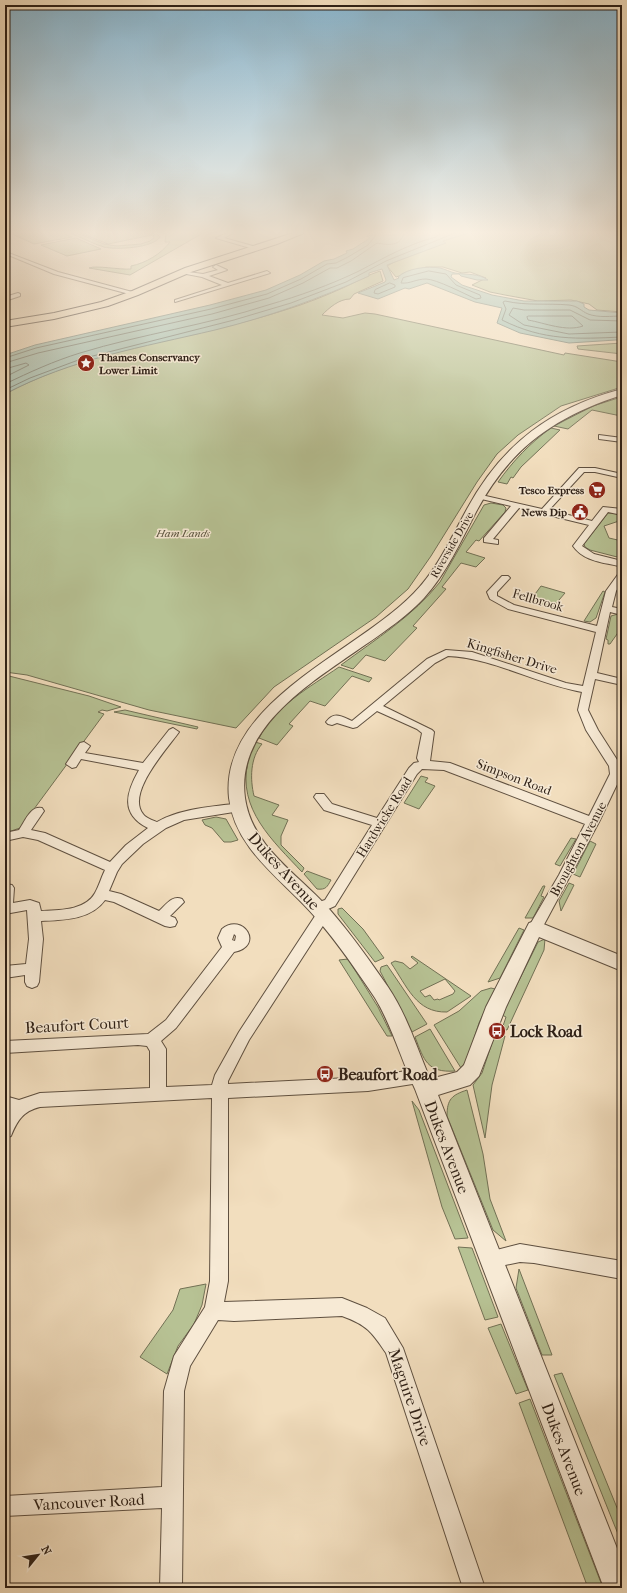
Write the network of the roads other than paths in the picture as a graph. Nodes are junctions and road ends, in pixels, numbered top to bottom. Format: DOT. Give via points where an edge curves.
graph roads {
  1 [pos="85,307"];
  2 [pos="6,323"];
  3 [pos="622,392"];
  4 [pos="602,436"];
  5 [pos="622,439"];
  6 [pos="622,476"];
  7 [pos="480,496"];
  8 [pos="517,505"];
  9 [pos="544,512"];
  10 [pos="622,512"];
  11 [pos="594,524"];
  12 [pos="495,542"];
  13 [pos="622,564"];
  14 [pos="622,576"];
  15 [pos="505,578"];
  16 [pos="608,609"];
  17 [pos="622,612"];
  18 [pos="601,630"];
  19 [pos="591,674"];
  20 [pos="622,682"];
  21 [pos="587,690"];
  22 [pos="375,706"];
  23 [pos="332,722"];
  24 [pos="173,732"];
  25 [pos="248,740"];
  26 [pos="78,755"];
  27 [pos="426,764"];
  28 [pos="619,766"];
  29 [pos="147,768"];
  30 [pos="320,797"];
  31 [pos="240,807"];
  32 [pos="38,811"];
  33 [pos="592,822"];
  34 [pos="379,823"];
  35 [pos="158,828"];
  36 [pos="23,833"];
  37 [pos="6,837"];
  38 [pos="112,868"];
  39 [pos="7,888"];
  40 [pos="101,895"];
  41 [pos="177,902"];
  42 [pos="321,911"];
  43 [pos="34,917"];
  44 [pos="535,928"];
  45 [pos="232,945"];
  46 [pos="622,964"];
  47 [pos="5,972"];
  48 [pos="151,1040"];
  49 [pos="5,1047"];
  50 [pos="422,1083"];
  51 [pos="219,1092"];
  52 [pos="158,1093"];
  53 [pos="12,1106"];
  54 [pos="5,1131"];
  55 [pos="490,1259"];
  56 [pos="622,1270"];
  57 [pos="213,1310"];
  58 [pos="172,1497"];
  59 [pos="5,1506"];
  60 [pos="171,1588"];
  61 [pos="474,1588"];
  62 [pos="618,1588"];
  1 -- 2 [label="main road" via="63,314"];
  3 -- 7 [label="street, Riverside Drive" via="580,406 544,425 508,456"];
  4 -- 5 [label="street"];
  6 -- 9 [label="street" via="582,470"];
  7 -- 8 [label="street"];
  7 -- 25 [label="street, Riverside Drive" via="440,568 405,610 284,699"];
  8 -- 9 [label="street"];
  8 -- 12 [label="street" via="487,540"];
  9 -- 11 [label="street"];
  10 -- 11 [label="street" via="606,509"];
  11 -- 13 [label="street" via="577,546 580,551"];
  14 -- 16 [label="street, Broughton Avenue" via="611,591"];
  15 -- 18 [label="street, Fellbrook" via="492,592 493,598 500,602"];
  16 -- 17 [label="street"];
  16 -- 18 [label="street, Broughton Avenue"];
  18 -- 19 [label="street, Broughton Avenue"];
  19 -- 20 [label="street"];
  19 -- 21 [label="street, Broughton Avenue"];
  21 -- 22 [label="street, Kingfisher Drive" via="564,686 468,654 446,654 431,661"];
  21 -- 28 [label="street, Broughton Avenue" via="585,717"];
  22 -- 23 [label="street, Kingfisher Drive" via="353,725 335,718"];
  22 -- 27 [label="street" via="428,732 424,758"];
  24 -- 29 [label="street"];
  25 -- 31 [label="street, Dukes Avenue" via="238,771 237,796"];
  26 -- 29 [label="street"];
  27 -- 33 [label="street, Simpson Road" via="446,766"];
  27 -- 34 [label="street, Hardwicke Road" via="418,766 413,771"];
  28 -- 33 [label="street, Broughton Avenue"];
  29 -- 35 [label="street" via="133,793 135,810 138,816"];
  30 -- 34 [label="street" via="328,807"];
  31 -- 35 [label="street" via="177,817"];
  31 -- 42 [label="street, Dukes Avenue" via="245,827 256,844"];
  32 -- 36 [label="street"];
  33 -- 44 [label="street, Broughton Avenue"];
  34 -- 42 [label="street, Hardwicke Road" via="330,903"];
  35 -- 38 [label="street" via="120,858"];
  36 -- 37 [label="street"];
  36 -- 38 [label="street" via="41,836"];
  38 -- 40 [label="street"];
  39 -- 43 [label="street" via="6,909 30,905 34,907"];
  40 -- 41 [label="street" via="116,897 166,920"];
  40 -- 43 [label="street" via="94,905 81,911"];
  42 -- 50 [label="street, Dukes Avenue" via="382,994 403,1035"];
  42 -- 51 [label="street, Hardwicke Road" via="244,1036 220,1080"];
  43 -- 47 [label="street" via="36,939 32,976"];
  44 -- 46 [label="street"];
  44 -- 50 [label="street, Broughton Avenue" via="496,1007 472,1070 464,1079"];
  45 -- 48 [label="street" via="171,1024"];
  48 -- 49 [label="street, Beaufort Court"];
  48 -- 52 [label="street" via="158,1049"];
  50 -- 51 [label="street"];
  50 -- 55 [label="street, Dukes Avenue"];
  51 -- 52 [label="street"];
  51 -- 57 [label="street, Hardwicke Road" via="219,1281"];
  52 -- 53 [label="street" via="40,1100"];
  53 -- 54 [label="street"];
  55 -- 56 [label="street" via="520,1253 534,1254"];
  55 -- 62 [label="street, Dukes Avenue"];
  57 -- 58 [label="street" via="181,1363 174,1392"];
  57 -- 61 [label="street, Maguire Drive" via="234,1312 342,1307 378,1324 394,1348"];
  58 -- 59 [label="street, Vancouver Road"];
  58 -- 60 [label="street"];
}
